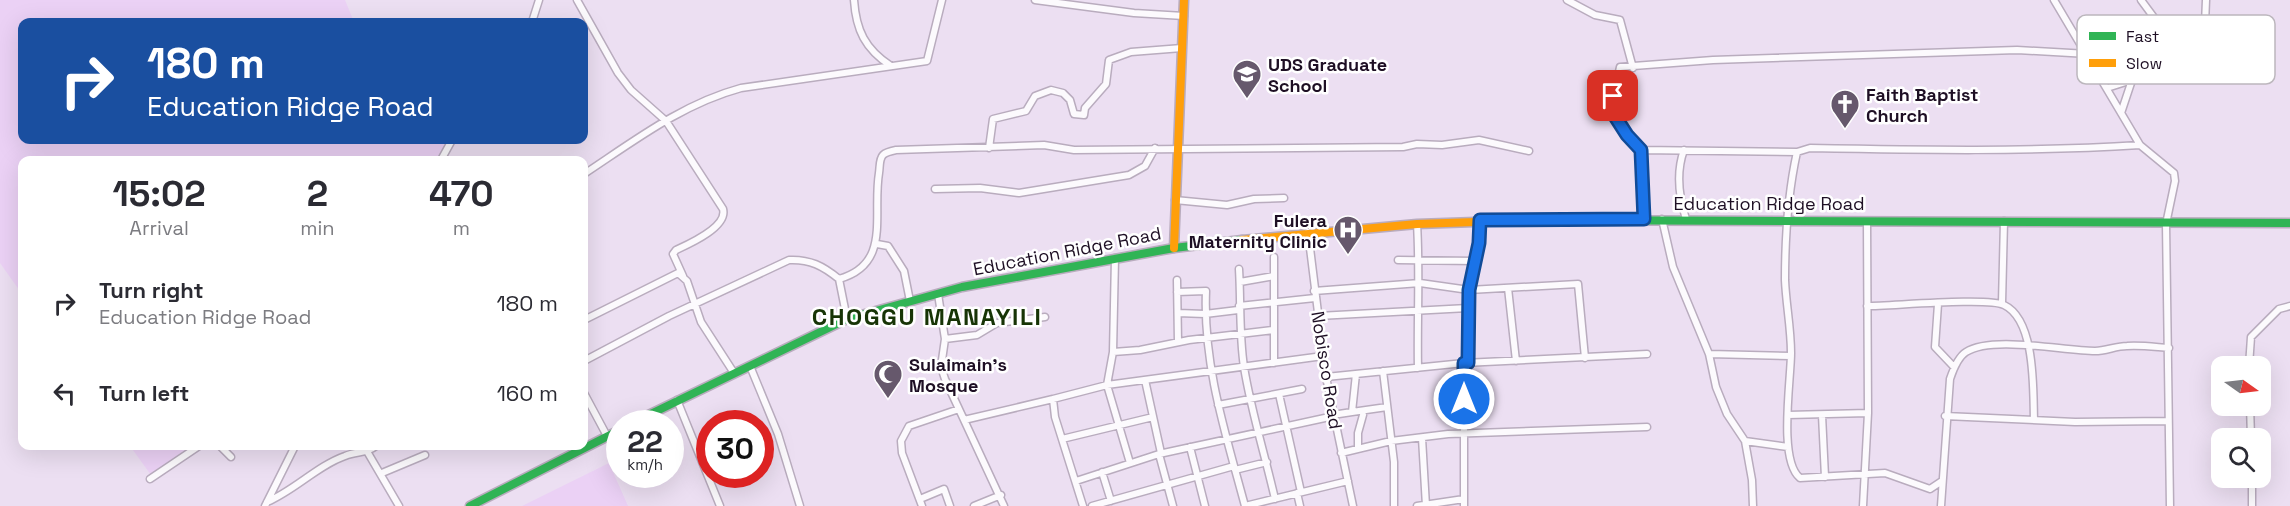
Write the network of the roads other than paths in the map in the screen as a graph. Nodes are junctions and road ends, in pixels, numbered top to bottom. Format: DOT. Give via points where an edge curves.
graph roads {
  1 [pos="539,0"];
  2 [pos="577,0"];
  3 [pos="854,0"];
  4 [pos="942,0"];
  5 [pos="1035,0"];
  6 [pos="1184,0"];
  7 [pos="1567,0"];
  8 [pos="2054,0"];
  9 [pos="2141,0"];
  10 [pos="2206,0"];
  11 [pos="2152,15"];
  12 [pos="2205,15"];
  13 [pos="1184,16"];
  14 [pos="533,18"];
  15 [pos="587,18"];
  16 [pos="588,20"];
  17 [pos="2077,37"];
  18 [pos="1182,48"];
  19 [pos="2077,53"];
  20 [pos="892,66"];
  21 [pos="1633,68"];
  22 [pos="2106,84"];
  23 [pos="2120,84"];
  24 [pos="2131,84"];
  25 [pos="2108,88"];
  26 [pos="2121,113"];
  27 [pos="666,121"];
  28 [pos="2140,145"];
  29 [pos="1177,147"];
  30 [pos="989,148"];
  31 [pos="1155,148"];
  32 [pos="1641,150"];
  33 [pos="1684,150"];
  34 [pos="1529,151"];
  35 [pos="1797,152"];
  36 [pos="588,171"];
  37 [pos="935,189"];
  38 [pos="1284,198"];
  39 [pos="1175,200"];
  40 [pos="1788,218"];
  41 [pos="1644,219"];
  42 [pos="1662,219"];
  43 [pos="1686,219"];
  44 [pos="1480,220"];
  45 [pos="1867,221"];
  46 [pos="2004,221"];
  47 [pos="2290,223"];
  48 [pos="1417,224"];
  49 [pos="2166,224"];
  50 [pos="1308,232"];
  51 [pos="877,244"];
  52 [pos="1173,248"];
  53 [pos="1274,257"];
  54 [pos="1115,258"];
  55 [pos="1398,260"];
  56 [pos="1419,260"];
  57 [pos="1475,261"];
  58 [pos="1239,269"];
  59 [pos="683,276"];
  60 [pos="1274,276"];
  61 [pos="839,279"];
  62 [pos="1177,280"];
  63 [pos="1240,282"];
  64 [pos="1420,283"];
  65 [pos="1508,288"];
  66 [pos="1469,290"];
  67 [pos="1177,292"];
  68 [pos="938,294"];
  69 [pos="1315,294"];
  70 [pos="910,301"];
  71 [pos="1273,303"];
  72 [pos="2002,303"];
  73 [pos="696,304"];
  74 [pos="1938,304"];
  75 [pos="1867,306"];
  76 [pos="2290,306"];
  77 [pos="1239,308"];
  78 [pos="1468,308"];
  79 [pos="1417,310"];
  80 [pos="1178,313"];
  81 [pos="1205,315"];
  82 [pos="1045,316"];
  83 [pos="1318,316"];
  84 [pos="588,318"];
  85 [pos="847,319"];
  86 [pos="1273,330"];
  87 [pos="1241,336"];
  88 [pos="945,339"];
  89 [pos="1206,339"];
  90 [pos="1178,342"];
  91 [pos="2027,345"];
  92 [pos="2169,348"];
  93 [pos="1113,352"];
  94 [pos="1647,354"];
  95 [pos="1709,354"];
  96 [pos="1323,356"];
  97 [pos="1791,356"];
  98 [pos="2250,356"];
  99 [pos="1585,358"];
  100 [pos="588,359"];
  101 [pos="1516,362"];
  102 [pos="1274,363"];
  103 [pos="1466,363"];
  104 [pos="750,366"];
  105 [pos="1954,367"];
  106 [pos="1244,368"];
  107 [pos="1418,368"];
  108 [pos="1383,371"];
  109 [pos="734,373"];
  110 [pos="1210,373"];
  111 [pos="1356,374"];
  112 [pos="1326,377"];
  113 [pos="1145,380"];
  114 [pos="1107,385"];
  115 [pos="1302,389"];
  116 [pos="1280,394"];
  117 [pos="1252,398"];
  118 [pos="1053,399"];
  119 [pos="588,400"];
  120 [pos="677,400"];
  121 [pos="1218,405"];
  122 [pos="1387,407"];
  123 [pos="959,409"];
  124 [pos="657,410"];
  125 [pos="1352,412"];
  126 [pos="1868,413"];
  127 [pos="1337,415"];
  128 [pos="1363,415"];
  129 [pos="1788,415"];
  130 [pos="1822,415"];
  131 [pos="1945,416"];
  132 [pos="1153,417"];
  133 [pos="964,420"];
  134 [pos="2034,420"];
  135 [pos="2167,421"];
  136 [pos="1119,424"];
  137 [pos="1287,427"];
  138 [pos="1647,427"];
  139 [pos="1260,433"];
  140 [pos="606,434"];
  141 [pos="1464,435"];
  142 [pos="606,437"];
  143 [pos="1422,438"];
  144 [pos="1062,439"];
  145 [pos="1227,439"];
  146 [pos="1391,441"];
  147 [pos="1745,441"];
  148 [pos="588,446"];
  149 [pos="1190,447"];
  150 [pos="1788,447"];
  151 [pos="1358,448"];
  152 [pos="193,450"];
  153 [pos="224,450"];
  154 [pos="293,450"];
  155 [pos="371,450"];
  156 [pos="580,450"];
  157 [pos="368,453"];
  158 [pos="1160,453"];
  159 [pos="1341,453"];
  160 [pos="425,455"];
  161 [pos="231,457"];
  162 [pos="1267,462"];
  163 [pos="1130,463"];
  164 [pos="1235,468"];
  165 [pos="1102,472"];
  166 [pos="1864,472"];
  167 [pos="382,473"];
  168 [pos="1196,477"];
  169 [pos="1825,477"];
  170 [pos="150,479"];
  171 [pos="1076,481"];
  172 [pos="1348,481"];
  173 [pos="1942,482"];
  174 [pos="1168,485"];
  175 [pos="2252,488"];
  176 [pos="1930,489"];
  177 [pos="1299,493"];
  178 [pos="1001,495"];
  179 [pos="1111,501"];
  180 [pos="921,502"];
  181 [pos="1272,502"];
  182 [pos="1464,503"];
  183 [pos="266,504"];
  184 [pos="1941,504"];
  185 [pos="1426,505"];
  186 [pos="399,506"];
  187 [pos="470,506"];
  188 [pos="720,506"];
  189 [pos="800,506"];
  190 [pos="950,506"];
  191 [pos="974,506"];
  192 [pos="1004,506"];
  193 [pos="1083,506"];
  194 [pos="1092,506"];
  195 [pos="1173,506"];
  196 [pos="1205,506"];
  197 [pos="1300,506"];
  198 [pos="1353,506"];
  199 [pos="1394,506"];
  200 [pos="1417,506"];
  201 [pos="1753,506"];
  202 [pos="1863,506"];
  203 [pos="2170,506"];
  204 [pos="2252,506"];
  1 -- 14 [label="street"];
  2 -- 15 [label="street"];
  3 -- 20 [label="street" via="857,29 882,60"];
  4 -- 20 [label="street" via="927,61"];
  5 -- 13 [label="street"];
  6 -- 13 [label="main road"];
  7 -- 21 [label="street" via="1595,15 1620,20"];
  8 -- 17 [label="street"];
  9 -- 11 [label="street"];
  10 -- 12 [label="street"];
  13 -- 18 [label="main road"];
  16 -- 27 [label="street" via="631,90"];
  18 -- 29 [label="main road"];
  18 -- 30 [label="street" via="1131,52 1109,60 1106,84 1085,108 1084,116 1074,114 1064,93 1051,90 1035,96 1026,111 993,119"];
  19 -- 21 [label="street" via="2018,50 1713,60"];
  20 -- 27 [label="street" via="741,88 688,106"];
  21 -- 32 [label="street" via="1620,67 1611,110"];
  22 -- 25 [label="street"];
  23 -- 25 [label="street"];
  24 -- 26 [label="street"];
  25 -- 26 [label="street"];
  26 -- 28 [label="street"];
  27 -- 36 [label="street"];
  27 -- 59 [label="street" via="724,214 715,227 673,254"];
  28 -- 35 [label="street" via="1985,151 1810,148"];
  28 -- 49 [label="street" via="2174,173"];
  29 -- 31 [label="street"];
  29 -- 34 [label="street" via="1403,147 1479,140"];
  29 -- 39 [label="main road"];
  30 -- 31 [label="street"];
  30 -- 51 [label="street" via="885,153 877,184"];
  31 -- 37 [label="street" via="1146,166 1129,175 1020,193 980,188"];
  32 -- 33 [label="street"];
  32 -- 41 [label="street"];
  33 -- 35 [label="street"];
  33 -- 43 [label="street" via="1679,185"];
  35 -- 40 [label="street"];
  38 -- 39 [label="street" via="1227,205"];
  39 -- 52 [label="main road"];
  40 -- 43 [label="main road, Education Ridge Road"];
  40 -- 45 [label="main road, Education Ridge Road"];
  40 -- 97 [label="street" via="1785,281"];
  41 -- 42 [label="main road, Education Ridge Road"];
  41 -- 44 [label="main road, Education Ridge Road"];
  42 -- 43 [label="main road, Education Ridge Road"];
  42 -- 95 [label="street" via="1673,267"];
  44 -- 48 [label="main road, Education Ridge Road"];
  44 -- 57 [label="street"];
  45 -- 46 [label="main road, Education Ridge Road"];
  45 -- 75 [label="street"];
  46 -- 49 [label="main road, Education Ridge Road"];
  46 -- 72 [label="street"];
  47 -- 49 [label="main road, Education Ridge Road"];
  48 -- 50 [label="main road, Education Ridge Road"];
  48 -- 56 [label="street"];
  49 -- 92 [label="street"];
  50 -- 52 [label="main road, Education Ridge Road"];
  50 -- 69 [label="street, Nobisco Road"];
  51 -- 61 [label="street" via="860,271"];
  51 -- 70 [label="street" via="888,246 901,264"];
  52 -- 54 [label="main road, Education Ridge Road"];
  53 -- 60 [label="street"];
  54 -- 68 [label="main road, Education Ridge Road"];
  54 -- 93 [label="street"];
  55 -- 56 [label="street"];
  56 -- 57 [label="street"];
  56 -- 64 [label="street"];
  57 -- 66 [label="street"];
  58 -- 63 [label="street"];
  59 -- 73 [label="street"];
  59 -- 84 [label="street" via="674,274"];
  60 -- 63 [label="street"];
  60 -- 71 [label="street"];
  61 -- 73 [label="street" via="822,265 789,260"];
  61 -- 85 [label="street"];
  62 -- 67 [label="street"];
  63 -- 77 [label="street"];
  64 -- 66 [label="street"];
  64 -- 69 [label="street"];
  64 -- 79 [label="street"];
  65 -- 66 [label="street"];
  65 -- 99 [label="street" via="1578,284"];
  65 -- 101 [label="street"];
  66 -- 78 [label="street"];
  67 -- 80 [label="street"];
  67 -- 81 [label="street" via="1206,291"];
  68 -- 70 [label="main road, Education Ridge Road"];
  68 -- 88 [label="street"];
  69 -- 71 [label="street"];
  69 -- 83 [label="street, Nobisco Road"];
  70 -- 85 [label="main road, Education Ridge Road"];
  71 -- 77 [label="street"];
  71 -- 86 [label="street"];
  72 -- 74 [label="street"];
  72 -- 91 [label="street" via="2015,314"];
  73 -- 100 [label="street"];
  73 -- 109 [label="street" via="701,322"];
  74 -- 75 [label="street"];
  74 -- 105 [label="street" via="1935,347"];
  75 -- 126 [label="street"];
  76 -- 98 [label="street" via="2279,309 2251,337"];
  77 -- 81 [label="street"];
  77 -- 87 [label="street"];
  78 -- 79 [label="street"];
  78 -- 103 [label="street"];
  79 -- 83 [label="street"];
  79 -- 107 [label="street"];
  80 -- 81 [label="street"];
  80 -- 90 [label="street"];
  81 -- 89 [label="street"];
  82 -- 88 [label="street" via="997,323 977,335"];
  83 -- 96 [label="street, Nobisco Road"];
  85 -- 104 [label="main road, Education Ridge Road"];
  86 -- 87 [label="street"];
  86 -- 102 [label="street"];
  87 -- 89 [label="street"];
  87 -- 106 [label="street"];
  88 -- 123 [label="street" via="941,367"];
  89 -- 90 [label="street"];
  89 -- 110 [label="street"];
  90 -- 93 [label="street"];
  91 -- 92 [label="street" via="2099,351 2129,346"];
  91 -- 105 [label="street" via="1978,347 1965,352"];
  91 -- 134 [label="street" via="2032,361"];
  92 -- 135 [label="street"];
  93 -- 114 [label="street"];
  94 -- 99 [label="street"];
  95 -- 97 [label="street"];
  95 -- 147 [label="street" via="1727,414"];
  96 -- 102 [label="street"];
  96 -- 112 [label="street, Nobisco Road"];
  97 -- 129 [label="street"];
  99 -- 101 [label="street"];
  101 -- 103 [label="street"];
  102 -- 106 [label="street"];
  103 -- 107 [label="street"];
  103 -- 141 [label="street"];
  104 -- 109 [label="main road, Education Ridge Road"];
  104 -- 189 [label="street" via="778,434"];
  105 -- 131 [label="street"];
  106 -- 110 [label="street"];
  106 -- 117 [label="street"];
  107 -- 108 [label="street"];
  108 -- 111 [label="street"];
  108 -- 122 [label="street"];
  109 -- 120 [label="main road, Education Ridge Road"];
  110 -- 113 [label="street"];
  110 -- 121 [label="street"];
  111 -- 112 [label="street"];
  111 -- 125 [label="street"];
  112 -- 127 [label="street, Nobisco Road"];
  113 -- 114 [label="street"];
  113 -- 132 [label="street"];
  114 -- 118 [label="street"];
  114 -- 136 [label="street"];
  115 -- 116 [label="street"];
  116 -- 117 [label="street"];
  116 -- 137 [label="street"];
  117 -- 121 [label="street"];
  117 -- 139 [label="street"];
  118 -- 133 [label="street"];
  118 -- 144 [label="street"];
  119 -- 140 [label="street"];
  120 -- 124 [label="main road, Education Ridge Road"];
  120 -- 188 [label="street"];
  121 -- 145 [label="street"];
  122 -- 125 [label="street"];
  122 -- 146 [label="street"];
  123 -- 133 [label="street"];
  123 -- 180 [label="street" via="909,426 901,441"];
  125 -- 127 [label="street"];
  126 -- 130 [label="street"];
  126 -- 166 [label="street"];
  127 -- 137 [label="street"];
  127 -- 159 [label="street, Nobisco Road"];
  128 -- 151 [label="street"];
  129 -- 130 [label="street"];
  129 -- 150 [label="street"];
  130 -- 169 [label="street"];
  131 -- 134 [label="street"];
  131 -- 173 [label="street"];
  132 -- 136 [label="street"];
  132 -- 158 [label="street"];
  133 -- 178 [label="street"];
  134 -- 135 [label="street"];
  135 -- 203 [label="street"];
  136 -- 144 [label="street"];
  136 -- 163 [label="street"];
  137 -- 139 [label="street"];
  137 -- 177 [label="street"];
  138 -- 141 [label="street"];
  139 -- 145 [label="street"];
  139 -- 162 [label="street"];
  141 -- 143 [label="street"];
  141 -- 182 [label="street"];
  142 -- 148 [label="main road"];
  143 -- 146 [label="street"];
  143 -- 185 [label="street"];
  144 -- 171 [label="street"];
  145 -- 149 [label="street"];
  145 -- 164 [label="street"];
  146 -- 151 [label="street"];
  146 -- 199 [label="street"];
  147 -- 150 [label="street"];
  147 -- 201 [label="street"];
  149 -- 158 [label="street"];
  149 -- 168 [label="street"];
  150 -- 169 [label="street" via="1795,474 1800,478"];
  151 -- 159 [label="street"];
  152 -- 170 [label="street"];
  153 -- 161 [label="street"];
  154 -- 183 [label="street"];
  155 -- 157 [label="street"];
  156 -- 187 [label="main road"];
  157 -- 167 [label="street"];
  157 -- 183 [label="street" via="340,458"];
  158 -- 163 [label="street"];
  158 -- 174 [label="street"];
  159 -- 172 [label="street, Nobisco Road"];
  160 -- 167 [label="street"];
  162 -- 164 [label="street"];
  162 -- 181 [label="street"];
  163 -- 165 [label="street"];
  164 -- 168 [label="street"];
  164 -- 181 [label="street" via="1245,506"];
  165 -- 171 [label="street"];
  165 -- 179 [label="street"];
  166 -- 169 [label="street"];
  166 -- 176 [label="street" via="1885,473"];
  166 -- 202 [label="street"];
  167 -- 186 [label="street"];
  168 -- 174 [label="street"];
  168 -- 196 [label="street"];
  171 -- 193 [label="street"];
  172 -- 177 [label="street"];
  172 -- 198 [label="street, Nobisco Road"];
  173 -- 176 [label="street"];
  173 -- 184 [label="street"];
  174 -- 179 [label="street"];
  174 -- 195 [label="street"];
  175 -- 204 [label="street"];
  176 -- 184 [label="street"];
  177 -- 181 [label="street"];
  177 -- 197 [label="street"];
  178 -- 191 [label="street"];
  178 -- 192 [label="street"];
  179 -- 194 [label="street"];
  180 -- 190 [label="street" via="944,489"];
  182 -- 185 [label="street"];
  185 -- 200 [label="street"];
}
